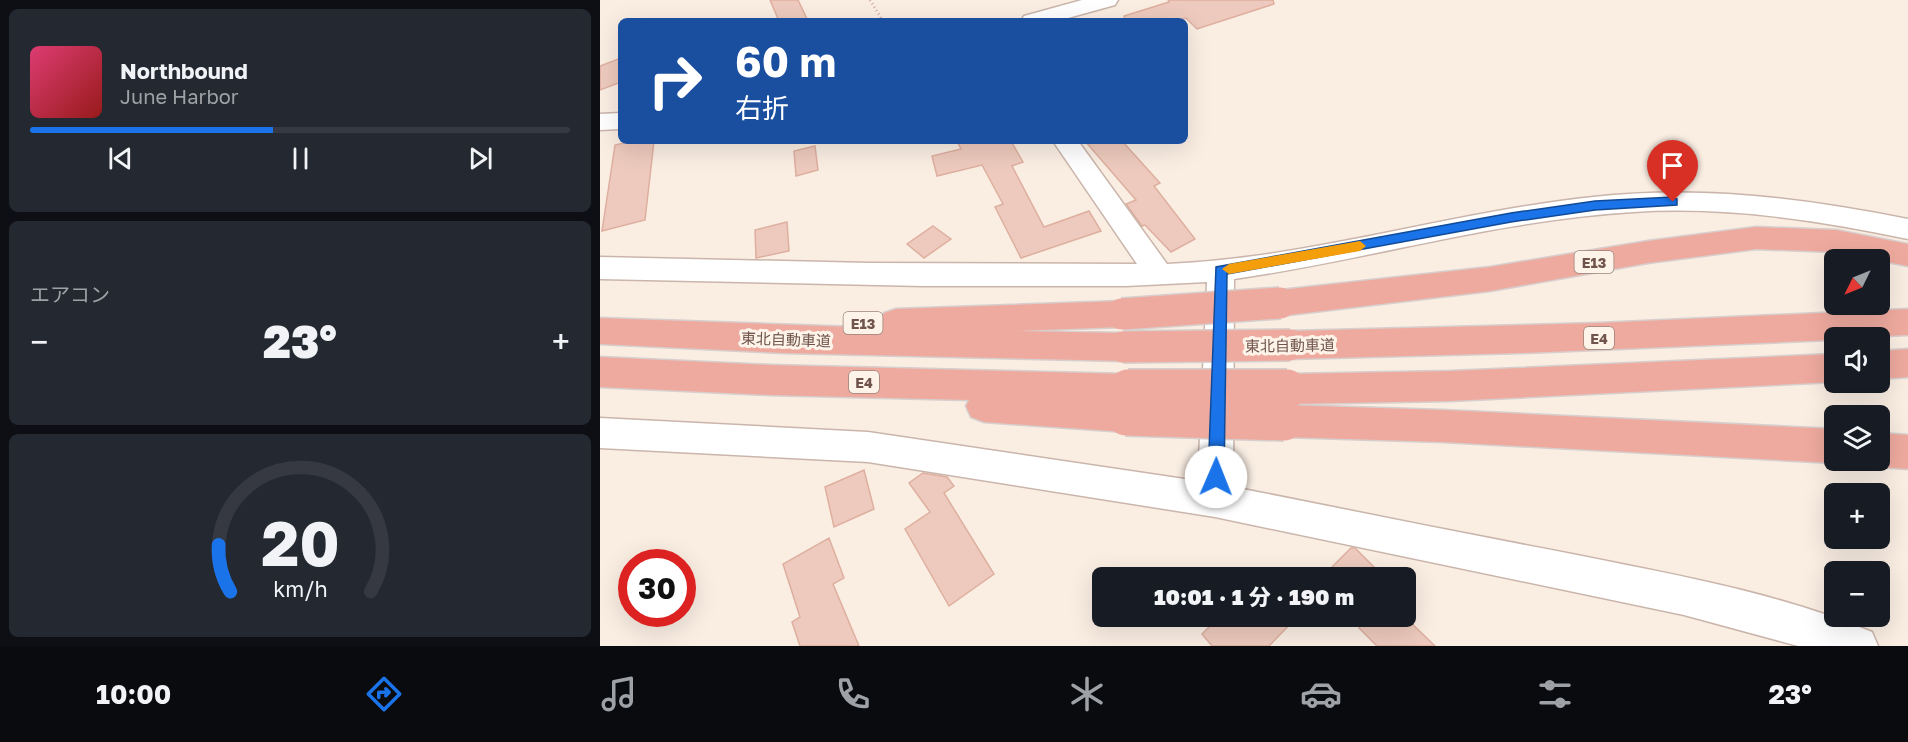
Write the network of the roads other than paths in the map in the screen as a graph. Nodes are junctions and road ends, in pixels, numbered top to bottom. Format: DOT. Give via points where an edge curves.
graph roads {
  1 [pos="1107,0"];
  2 [pos="1043,18"];
  3 [pos="618,120"];
  4 [pos="600,122"];
  5 [pos="1067,144"];
  6 [pos="1908,229"];
  7 [pos="1908,255"];
  8 [pos="600,268"];
  9 [pos="1221,270"];
  10 [pos="1159,274"];
  11 [pos="1908,322"];
  12 [pos="602,331"];
  13 [pos="1908,363"];
  14 [pos="1890,364"];
  15 [pos="1824,368"];
  16 [pos="600,372"];
  17 [pos="600,381"];
  18 [pos="1127,403"];
  19 [pos="1285,405"];
  20 [pos="600,433"];
  21 [pos="1824,445"];
  22 [pos="1890,451"];
  23 [pos="1908,452"];
  24 [pos="1215,500"];
  25 [pos="1858,646"];
  1 -- 2 [label="street"];
  3 -- 4 [label="street"];
  5 -- 10 [label="street"];
  6 -- 9 [label="street" via="1750,202 1650,202 1511,218"];
  7 -- 12 [label="highway, E13, bridge" via="1836,241 1756,238 1490,279 1280,303 1122,314"];
  8 -- 10 [label="street"];
  9 -- 10 [label="street"];
  9 -- 24 [label="street"];
  11 -- 12 [label="highway, 東北自動車道 / E4, bridge" via="1451,343 1123,347"];
  13 -- 14 [label="highway"];
  15 -- 19 [label="highway" via="1473,386"];
  16 -- 18 [label="highway, E4"];
  17 -- 18 [label="highway"];
  18 -- 19 [label="highway, bridge"];
  19 -- 21 [label="highway" via="1443,426"];
  20 -- 24 [label="street" via="868,447"];
  22 -- 23 [label="highway"];
  24 -- 25 [label="street" via="1684,596"];
}
